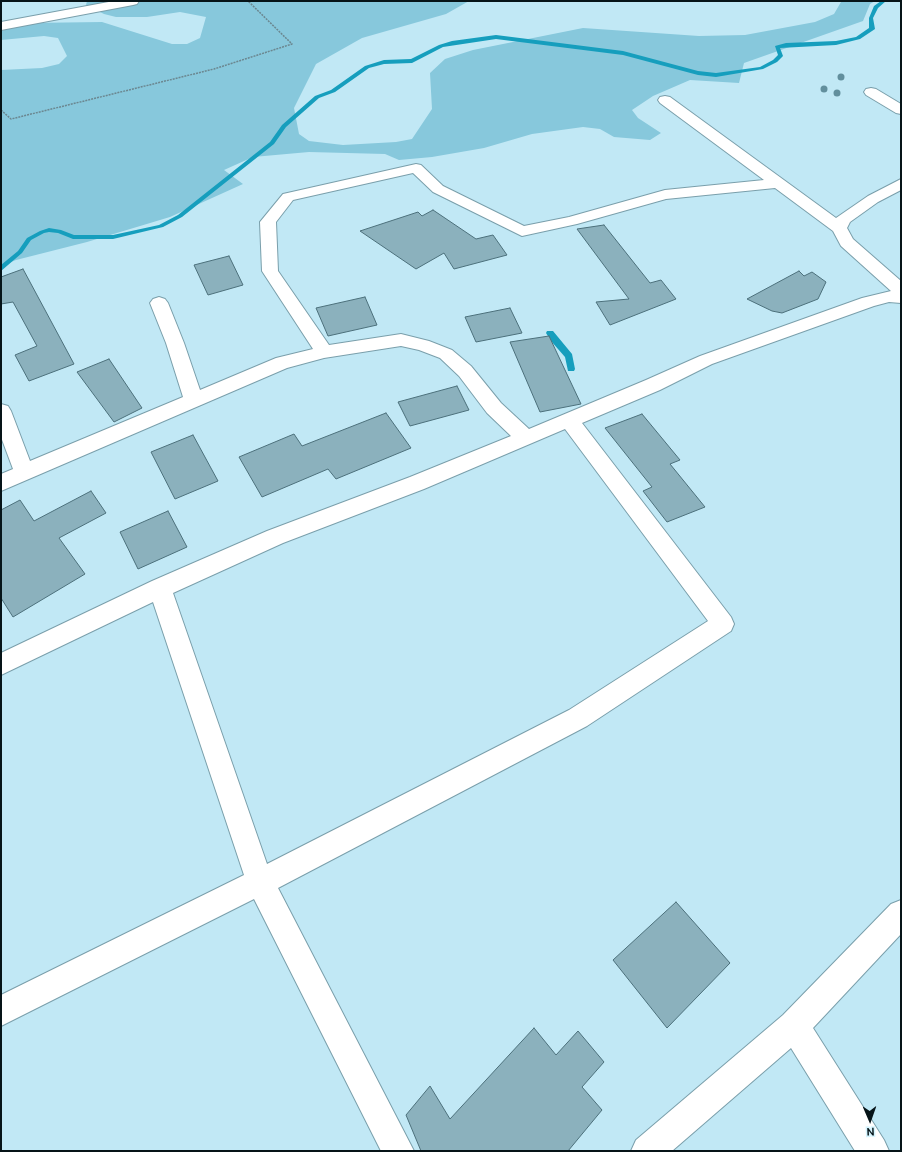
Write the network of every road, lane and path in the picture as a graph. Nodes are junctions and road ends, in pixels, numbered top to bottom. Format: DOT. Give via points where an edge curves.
graph roads {
  1 [pos="131,1"];
  2 [pos="248,1"];
  3 [pos="1,26"];
  4 [pos="871,92"];
  5 [pos="665,100"];
  6 [pos="1,110"];
  7 [pos="901,110"];
  8 [pos="778,183"];
  9 [pos="901,184"];
  10 [pos="839,228"];
  11 [pos="901,290"];
  12 [pos="901,297"];
  13 [pos="159,303"];
  14 [pos="324,352"];
  15 [pos="194,400"];
  16 [pos="1,411"];
  17 [pos="569,420"];
  18 [pos="526,438"];
  19 [pos="24,472"];
  20 [pos="1,483"];
  21 [pos="160,588"];
  22 [pos="1,664"];
  23 [pos="260,882"];
  24 [pos="901,914"];
  25 [pos="1,1011"];
  26 [pos="794,1026"];
  27 [pos="398,1151"];
  28 [pos="647,1151"];
  29 [pos="873,1151"];
  1 -- 3 [label="street"];
  2 -- 6 [label="path" via="292,44 214,69 11,119"];
  4 -- 7 [label="street"];
  5 -- 8 [label="street"];
  8 -- 10 [label="street"];
  8 -- 14 [label="street" via="666,195 571,222 522,231 438,189 416,168 288,197 268,222 270,271"];
  9 -- 10 [label="street" via="843,219"];
  10 -- 11 [label="street" via="847,242"];
  12 -- 17 [label="street" via="889,296 868,302 706,360"];
  13 -- 15 [label="street"];
  14 -- 15 [label="street" via="282,363"];
  14 -- 18 [label="street" via="401,340 424,345 446,354 465,371 494,408"];
  15 -- 19 [label="street"];
  16 -- 19 [label="street"];
  17 -- 18 [label="street"];
  17 -- 23 [label="street" via="724,624 578,718"];
  18 -- 21 [label="street" via="275,537"];
  19 -- 20 [label="street"];
  21 -- 22 [label="street"];
  21 -- 23 [label="street"];
  23 -- 25 [label="street"];
  23 -- 27 [label="street"];
  24 -- 26 [label="street"];
  26 -- 28 [label="street"];
  26 -- 29 [label="street"];
}
